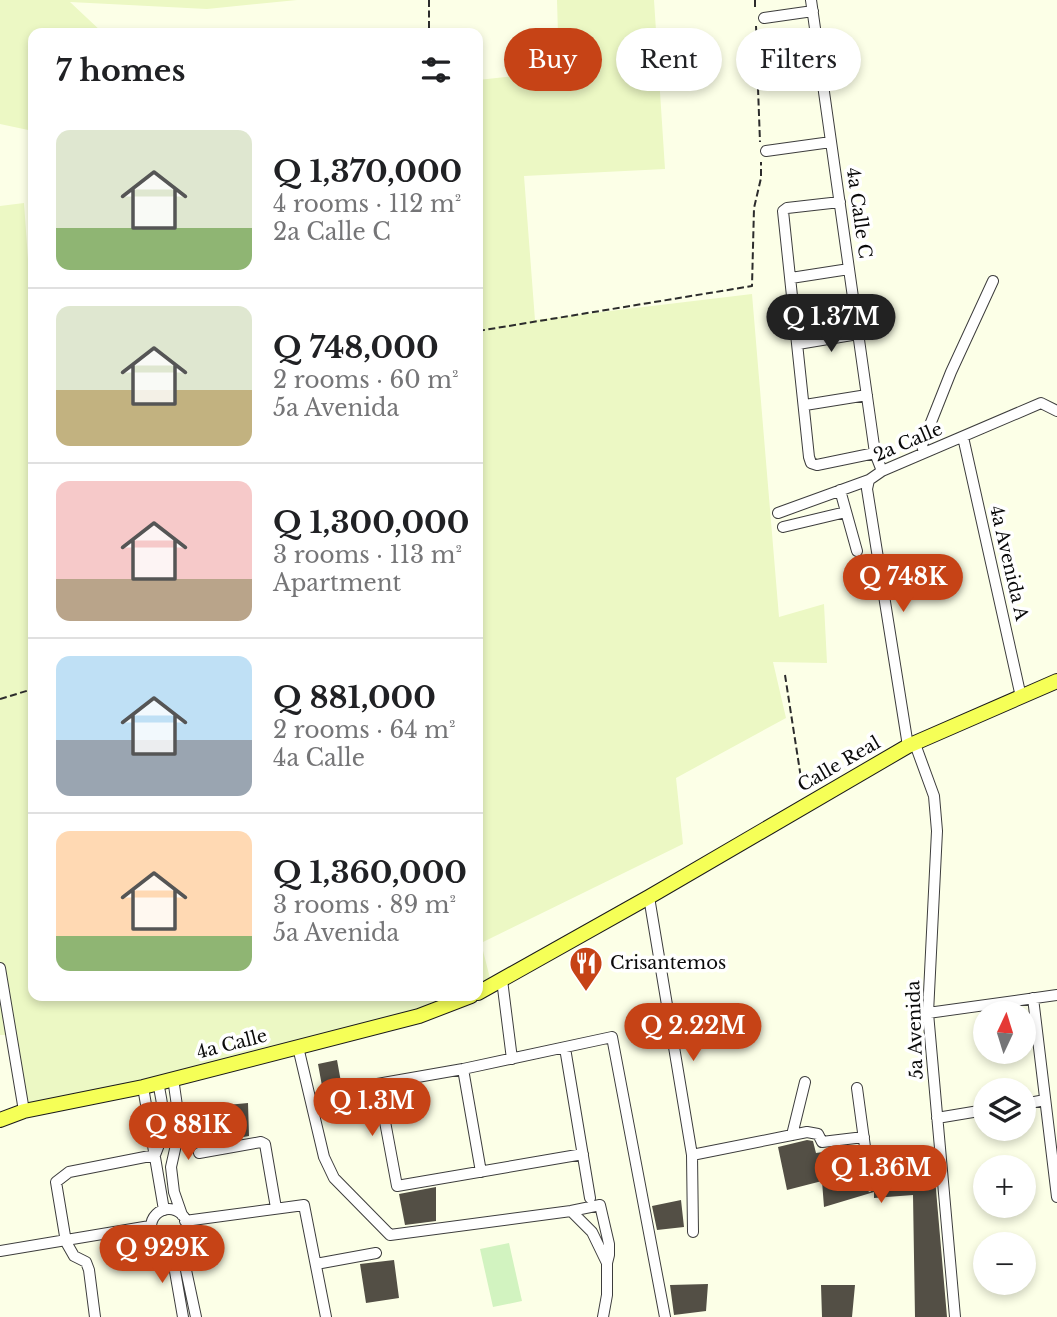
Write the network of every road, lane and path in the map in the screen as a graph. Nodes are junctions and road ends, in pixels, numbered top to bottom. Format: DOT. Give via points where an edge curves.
graph roads {
  1 [pos="429,0"];
  2 [pos="755,0"];
  3 [pos="812,5"];
  4 [pos="760,16"];
  5 [pos="429,28"];
  6 [pos="815,28"];
  7 [pos="760,91"];
  8 [pos="824,91"];
  9 [pos="831,142"];
  10 [pos="766,151"];
  11 [pos="840,202"];
  12 [pos="849,268"];
  13 [pos="791,278"];
  14 [pos="993,281"];
  15 [pos="483,330"];
  16 [pos="859,334"];
  17 [pos="798,344"];
  18 [pos="867,395"];
  19 [pos="805,405"];
  20 [pos="1054,408"];
  21 [pos="962,437"];
  22 [pos="875,453"];
  23 [pos="924,453"];
  24 [pos="882,471"];
  25 [pos="869,480"];
  26 [pos="840,490"];
  27 [pos="846,512"];
  28 [pos="778,513"];
  29 [pos="783,527"];
  30 [pos="856,551"];
  31 [pos="785,675"];
  32 [pos="1057,681"];
  33 [pos="28,690"];
  34 [pos="1021,697"];
  35 [pos="0,699"];
  36 [pos="912,745"];
  37 [pos="806,806"];
  38 [pos="649,897"];
  39 [pos="0,968"];
  40 [pos="502,980"];
  41 [pos="483,990"];
  42 [pos="1057,995"];
  43 [pos="1033,998"];
  44 [pos="458,1001"];
  45 [pos="928,1013"];
  46 [pos="298,1047"];
  47 [pos="565,1048"];
  48 [pos="512,1059"];
  49 [pos="463,1069"];
  50 [pos="173,1079"];
  51 [pos="158,1082"];
  52 [pos="805,1082"];
  53 [pos="378,1084"];
  54 [pos="143,1087"];
  55 [pos="857,1088"];
  56 [pos="326,1093"];
  57 [pos="1045,1100"];
  58 [pos="1036,1102"];
  59 [pos="24,1111"];
  60 [pos="973,1112"];
  61 [pos="937,1118"];
  62 [pos="0,1119"];
  63 [pos="792,1135"];
  64 [pos="863,1138"];
  65 [pos="199,1153"];
  66 [pos="583,1154"];
  67 [pos="155,1155"];
  68 [pos="692,1155"];
  69 [pos="481,1172"];
  70 [pos="870,1184"];
  71 [pos="1056,1197"];
  72 [pos="590,1198"];
  73 [pos="276,1208"];
  74 [pos="164,1210"];
  75 [pos="571,1211"];
  76 [pos="184,1218"];
  77 [pos="150,1226"];
  78 [pos="692,1232"];
  79 [pos="66,1242"];
  80 [pos="174,1243"];
  81 [pos="0,1251"];
  82 [pos="376,1253"];
  83 [pos="607,1263"];
  84 [pos="316,1264"];
  85 [pos="95,1317"];
  86 [pos="183,1317"];
  87 [pos="196,1317"];
  88 [pos="326,1317"];
  89 [pos="603,1317"];
  90 [pos="665,1317"];
  91 [pos="955,1317"];
  1 -- 5 [label="path"];
  2 -- 4 [label="path"];
  3 -- 4 [label="street"];
  3 -- 6 [label="street, 4a Calle C"];
  7 -- 15 [label="path" via="761,178 754,208 752,286"];
  8 -- 9 [label="street, 4a Calle C"];
  9 -- 10 [label="street"];
  9 -- 11 [label="street, 4a Calle C"];
  11 -- 12 [label="street, 4a Calle C"];
  11 -- 13 [label="street" via="783,211"];
  12 -- 13 [label="street"];
  12 -- 16 [label="street, 4a Calle C"];
  13 -- 17 [label="street"];
  14 -- 23 [label="street" via="951,372 922,445"];
  16 -- 17 [label="street"];
  16 -- 18 [label="street, 4a Calle C"];
  17 -- 19 [label="street"];
  18 -- 19 [label="street"];
  18 -- 22 [label="street, 4a Calle C"];
  19 -- 22 [label="street" via="811,463"];
  20 -- 21 [label="street, 2a Calle" via="1041,403"];
  21 -- 23 [label="street, 2a Calle"];
  21 -- 34 [label="street, 4a Avenida A"];
  22 -- 24 [label="street, 4a Calle C"];
  23 -- 24 [label="street, 2a Calle"];
  24 -- 25 [label="street, 2a Calle"];
  25 -- 26 [label="street, 2a Calle"];
  25 -- 36 [label="street, 5a Avenida"];
  26 -- 27 [label="street"];
  26 -- 28 [label="street, 2a Calle"];
  27 -- 29 [label="street"];
  27 -- 30 [label="street"];
  31 -- 37 [label="path"];
  32 -- 34 [label="main road, Calle Real"];
  33 -- 35 [label="path"];
  34 -- 36 [label="main road, Calle Real"];
  36 -- 37 [label="main road, Calle Real"];
  36 -- 45 [label="street, 5a Avenida" via="934,796 937,831"];
  37 -- 38 [label="main road, Calle Real"];
  38 -- 40 [label="main road"];
  38 -- 68 [label="street"];
  39 -- 59 [label="street"];
  40 -- 41 [label="main road"];
  40 -- 48 [label="street"];
  42 -- 43 [label="street"];
  43 -- 45 [label="street"];
  43 -- 57 [label="street"];
  44 -- 46 [label="main road, 4a Calle" via="419,1016"];
  45 -- 61 [label="street, 5a Avenida"];
  46 -- 50 [label="main road, 4a Calle"];
  46 -- 75 [label="street" via="324,1157 334,1178 390,1235"];
  47 -- 48 [label="street"];
  47 -- 66 [label="street"];
  47 -- 90 [label="street" via="612,1037"];
  48 -- 49 [label="street"];
  49 -- 53 [label="street"];
  49 -- 69 [label="street"];
  50 -- 51 [label="main road, 4a Calle"];
  50 -- 76 [label="street" via="180,1127 171,1167"];
  51 -- 54 [label="main road, 4a Calle"];
  51 -- 67 [label="street" via="165,1121"];
  52 -- 63 [label="street"];
  53 -- 56 [label="street"];
  53 -- 69 [label="street" via="397,1186"];
  54 -- 59 [label="main road, 4a Calle"];
  54 -- 67 [label="street"];
  55 -- 64 [label="street"];
  57 -- 58 [label="street"];
  57 -- 71 [label="street"];
  59 -- 62 [label="main road, 4a Calle"];
  60 -- 61 [label="street"];
  61 -- 91 [label="street, 5a Avenida"];
  63 -- 64 [label="street" via="818,1134 822,1142"];
  63 -- 68 [label="street"];
  64 -- 70 [label="street"];
  65 -- 73 [label="street" via="265,1144"];
  66 -- 69 [label="street"];
  66 -- 72 [label="street"];
  67 -- 74 [label="street"];
  67 -- 79 [label="street" via="69,1172 56,1182"];
  68 -- 78 [label="street"];
  73 -- 76 [label="street"];
  73 -- 84 [label="street" via="304,1205"];
  74 -- 76 [label="street" via="177,1211"];
  74 -- 77 [label="street"];
  75 -- 83 [label="street" via="592,1232"];
  75 -- 83 [label="street" via="600,1205 609,1244"];
  76 -- 80 [label="street" via="186,1232"];
  77 -- 79 [label="street"];
  77 -- 80 [label="street" via="155,1240"];
  79 -- 81 [label="street"];
  79 -- 85 [label="street" via="74,1256 86,1262"];
  80 -- 86 [label="street"];
  80 -- 87 [label="street"];
  82 -- 84 [label="street"];
  83 -- 89 [label="street"];
  84 -- 88 [label="street"];
}
